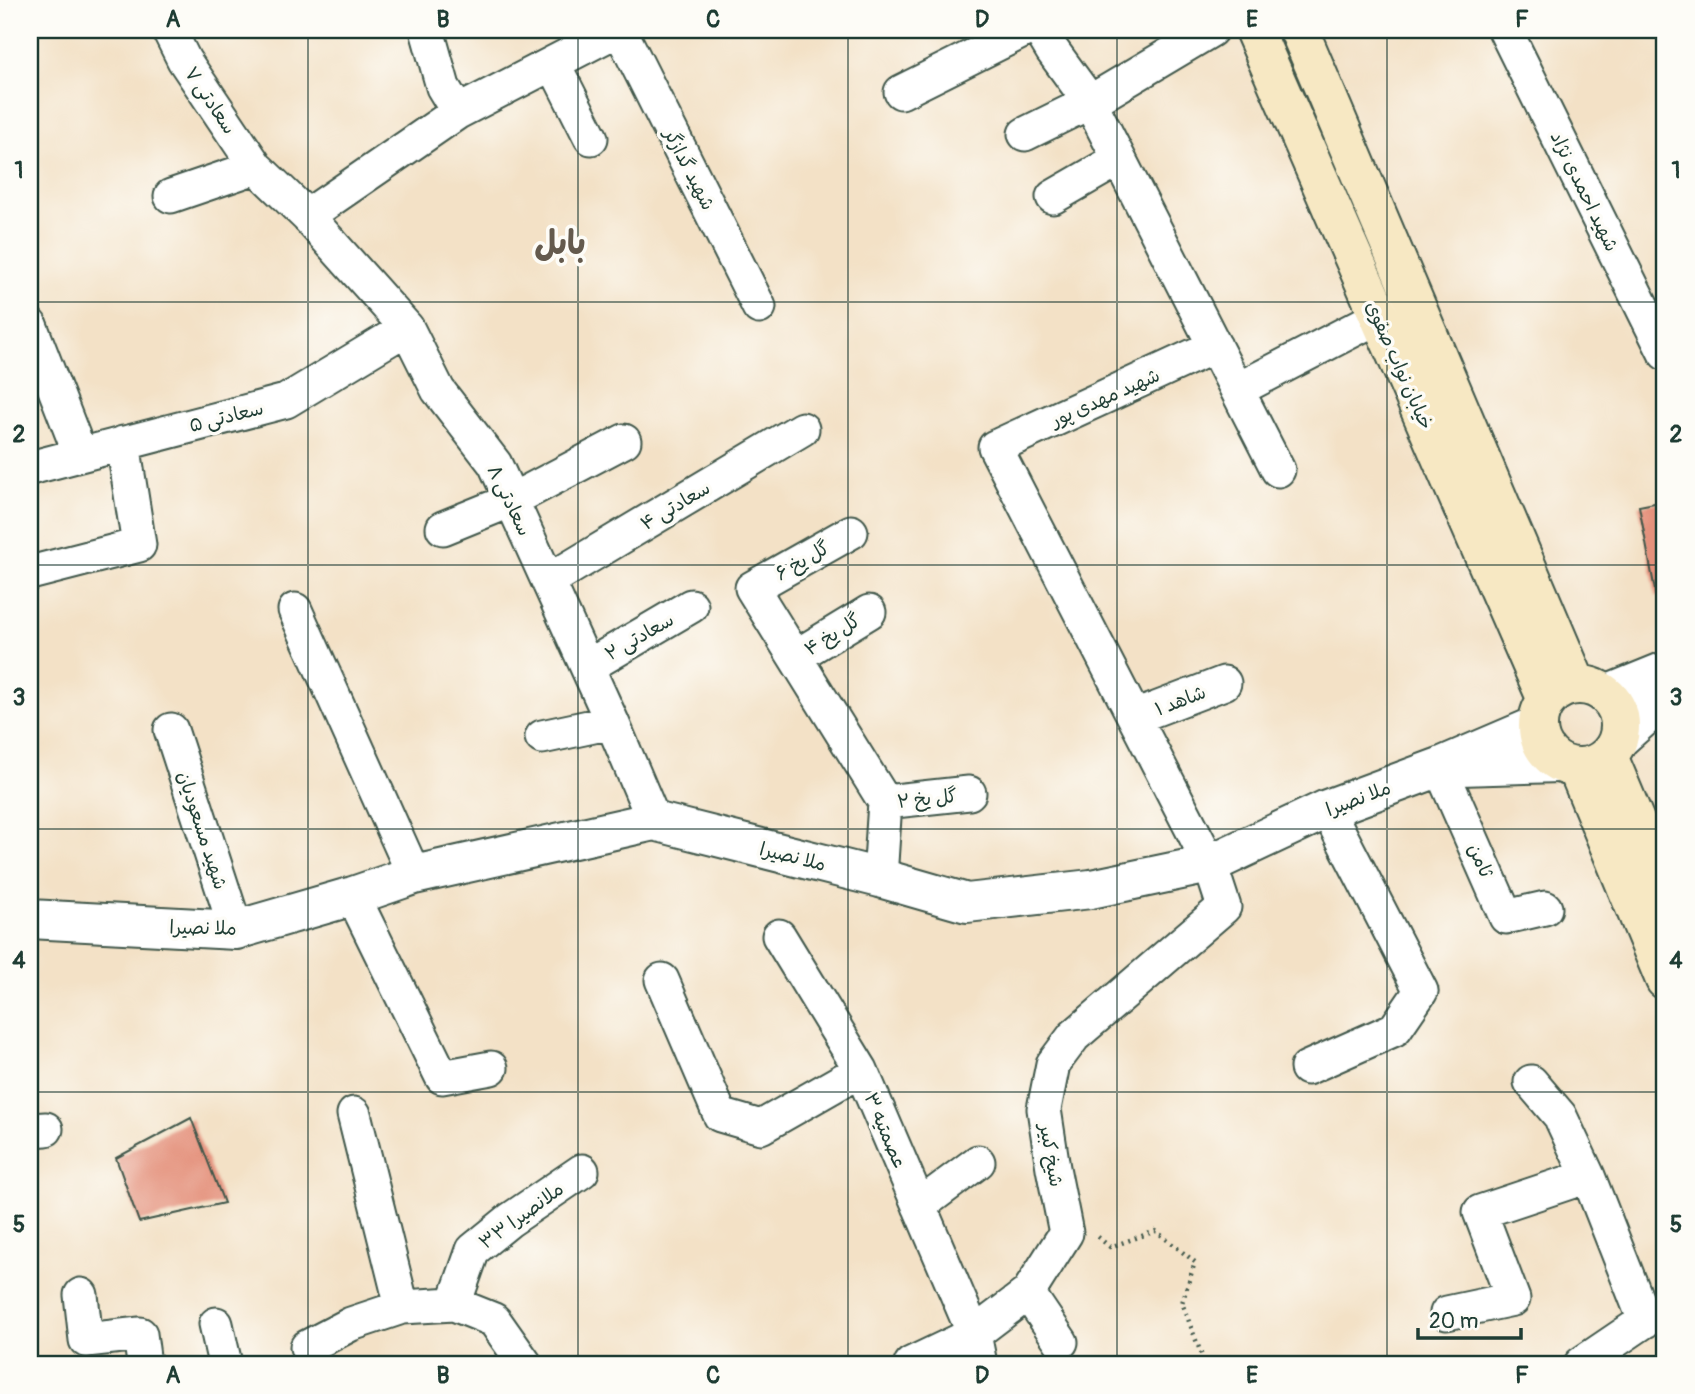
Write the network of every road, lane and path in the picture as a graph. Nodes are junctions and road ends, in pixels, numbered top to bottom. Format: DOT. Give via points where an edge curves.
graph roads {
  1 [pos="169,30"];
  2 [pos="427,30"];
  3 [pos="619,30"];
  4 [pos="1025,30"];
  5 [pos="1040,30"];
  6 [pos="1211,30"];
  7 [pos="1254,30"];
  8 [pos="1299,30"];
  9 [pos="1506,30"];
  10 [pos="553,62"];
  11 [pos="901,92"];
  12 [pos="1090,102"];
  13 [pos="458,112"];
  14 [pos="1025,134"];
  15 [pos="591,138"];
  16 [pos="1119,159"];
  17 [pos="256,167"];
  18 [pos="171,196"];
  19 [pos="1053,197"];
  20 [pos="307,216"];
  21 [pos="1414,298"];
  22 [pos="759,307"];
  23 [pos="1378,315"];
  24 [pos="30,325"];
  25 [pos="407,328"];
  26 [pos="1215,346"];
  27 [pos="1665,353"];
  28 [pos="1237,390"];
  29 [pos="802,429"];
  30 [pos="624,441"];
  31 [pos="122,443"];
  32 [pos="80,454"];
  33 [pos="30,468"];
  34 [pos="1278,470"];
  35 [pos="512,500"];
  36 [pos="443,528"];
  37 [pos="851,532"];
  38 [pos="30,573"];
  39 [pos="548,581"];
  40 [pos="691,606"];
  41 [pos="295,610"];
  42 [pos="869,611"];
  43 [pos="795,657"];
  44 [pos="587,667"];
  45 [pos="1665,671"];
  46 [pos="1224,683"];
  47 [pos="1665,698"];
  48 [pos="1567,701"];
  49 [pos="1135,717"];
  50 [pos="612,722"];
  51 [pos="171,730"];
  52 [pos="542,737"];
  53 [pos="1591,757"];
  54 [pos="1440,767"];
  55 [pos="969,793"];
  56 [pos="886,802"];
  57 [pos="1327,809"];
  58 [pos="654,821"];
  59 [pos="1210,864"];
  60 [pos="414,875"];
  61 [pos="880,878"];
  62 [pos="1665,892"];
  63 [pos="353,896"];
  64 [pos="1545,908"];
  65 [pos="30,919"];
  66 [pos="236,930"];
  67 [pos="779,936"];
  68 [pos="662,980"];
  69 [pos="1665,980"];
  70 [pos="491,1068"];
  71 [pos="1307,1068"];
  72 [pos="860,1070"];
  73 [pos="1531,1082"];
  74 [pos="354,1114"];
  75 [pos="978,1162"];
  76 [pos="582,1171"];
  77 [pos="1588,1175"];
  78 [pos="919,1206"];
  79 [pos="1063,1210"];
  80 [pos="1028,1293"];
  81 [pos="80,1295"];
  82 [pos="454,1304"];
  83 [pos="402,1307"];
  84 [pos="1447,1313"];
  85 [pos="1655,1314"];
  86 [pos="216,1324"];
  87 [pos="1061,1342"];
  88 [pos="307,1347"];
  89 [pos="977,1349"];
  90 [pos="144,1364"];
  91 [pos="225,1364"];
  92 [pos="525,1364"];
  93 [pos="911,1364"];
  94 [pos="1205,1364"];
  95 [pos="1581,1364"];
  1 -- 17 [label="street, سعادتی ۷"];
  2 -- 13 [label="street" via="443,87"];
  3 -- 10 [label="street"];
  3 -- 22 [label="street, شهید گدازگر"];
  4 -- 11 [label="street"];
  5 -- 12 [label="street"];
  6 -- 12 [label="street"];
  7 -- 23 [label="main road, خیابان نواب صفوی"];
  8 -- 21 [label="main road, خیابان نواب صفوی"];
  9 -- 27 [label="street, شهید احمدی نژاد"];
  10 -- 13 [label="street"];
  10 -- 15 [label="street"];
  12 -- 14 [label="street"];
  12 -- 16 [label="street"];
  13 -- 20 [label="street"];
  16 -- 19 [label="street"];
  16 -- 26 [label="street"];
  17 -- 18 [label="street"];
  17 -- 20 [label="street, سعادتی ۷"];
  20 -- 25 [label="street, سعادتی ۸"];
  21 -- 23 [label="street"];
  21 -- 48 [label="main road, خیابان نواب صفوی"];
  23 -- 28 [label="street"];
  23 -- 48 [label="main road, خیابان نواب صفوی"];
  24 -- 32 [label="street"];
  25 -- 31 [label="street, سعادتی ۵" via="286,401"];
  25 -- 35 [label="street, سعادتی ۸" via="438,390 495,464"];
  26 -- 28 [label="street"];
  26 -- 49 [label="street, شهید مهدی پور" via="995,447"];
  28 -- 34 [label="street"];
  29 -- 39 [label="street, سعادتی ۴"];
  30 -- 35 [label="street"];
  31 -- 32 [label="street, سعادتی ۵"];
  31 -- 38 [label="street" via="139,545"];
  32 -- 33 [label="street, سعادتی ۵"];
  35 -- 36 [label="street"];
  35 -- 39 [label="street, سعادتی ۸"];
  37 -- 43 [label="street, گل یخ ۶" via="752,589"];
  39 -- 44 [label="street, سعادتی ۸"];
  40 -- 44 [label="street, سعادتی ۲"];
  41 -- 60 [label="street"];
  42 -- 43 [label="street, گل یخ ۴"];
  43 -- 56 [label="street"];
  44 -- 50 [label="street, سعادتی ۸"];
  45 -- 48 [label="street, ملا نصیرا"];
  46 -- 49 [label="street, شاهد ۱"];
  47 -- 53 [label="street"];
  48 -- 53 [label="main road" via="1619,715"];
  48 -- 53 [label="main road" via="1540,741 1548,754"];
  48 -- 54 [label="street, ملا نصیرا"];
  49 -- 59 [label="street"];
  50 -- 52 [label="street"];
  50 -- 58 [label="street, سعادتی ۸"];
  51 -- 66 [label="street, شهید مسعودیان"];
  53 -- 54 [label="street"];
  53 -- 62 [label="main road"];
  53 -- 69 [label="main road"];
  54 -- 57 [label="street, ملا نصیرا"];
  54 -- 64 [label="street, ثامن" via="1506,917"];
  55 -- 56 [label="street, گل یخ ۲"];
  56 -- 61 [label="street"];
  57 -- 59 [label="street, ملا نصیرا"];
  57 -- 71 [label="street" via="1421,991 1395,1029"];
  58 -- 60 [label="street, ملا نصیرا"];
  58 -- 61 [label="street, ملا نصیرا"];
  59 -- 61 [label="street, ملا نصیرا" via="1091,889 967,903"];
  59 -- 79 [label="street, شیخ کبیر" via="1224,907 1074,1036 1053,1063 1044,1109"];
  60 -- 63 [label="street, ملا نصیرا"];
  63 -- 66 [label="street, ملا نصیرا"];
  63 -- 70 [label="street" via="442,1077"];
  65 -- 66 [label="street, ملا نصیرا"];
  67 -- 72 [label="street, عصمتیه ۳"];
  68 -- 72 [label="street" via="720,1115 761,1127"];
  72 -- 78 [label="street, عصمتیه ۳"];
  73 -- 77 [label="street" via="1560,1116"];
  74 -- 83 [label="street"];
  75 -- 78 [label="street"];
  76 -- 82 [label="street, ملانصیرا ۳۳" via="473,1250"];
  77 -- 84 [label="street" via="1480,1212 1513,1299"];
  77 -- 85 [label="street"];
  78 -- 89 [label="street, عصمتیه ۳"];
  79 -- 80 [label="street, شیخ کبیر" via="1066,1233"];
  79 -- 94 [label="path" via="1110,1247 1156,1231 1195,1262 1182,1303"];
  80 -- 87 [label="street"];
  80 -- 89 [label="street, شیخ کبیر"];
  81 -- 90 [label="street" via="86,1340 140,1334"];
  82 -- 83 [label="street"];
  82 -- 92 [label="street" via="494,1320"];
  83 -- 88 [label="street" via="351,1324"];
  85 -- 95 [label="street"];
  86 -- 91 [label="street"];
  89 -- 93 [label="street, شیخ کبیر"];
}
